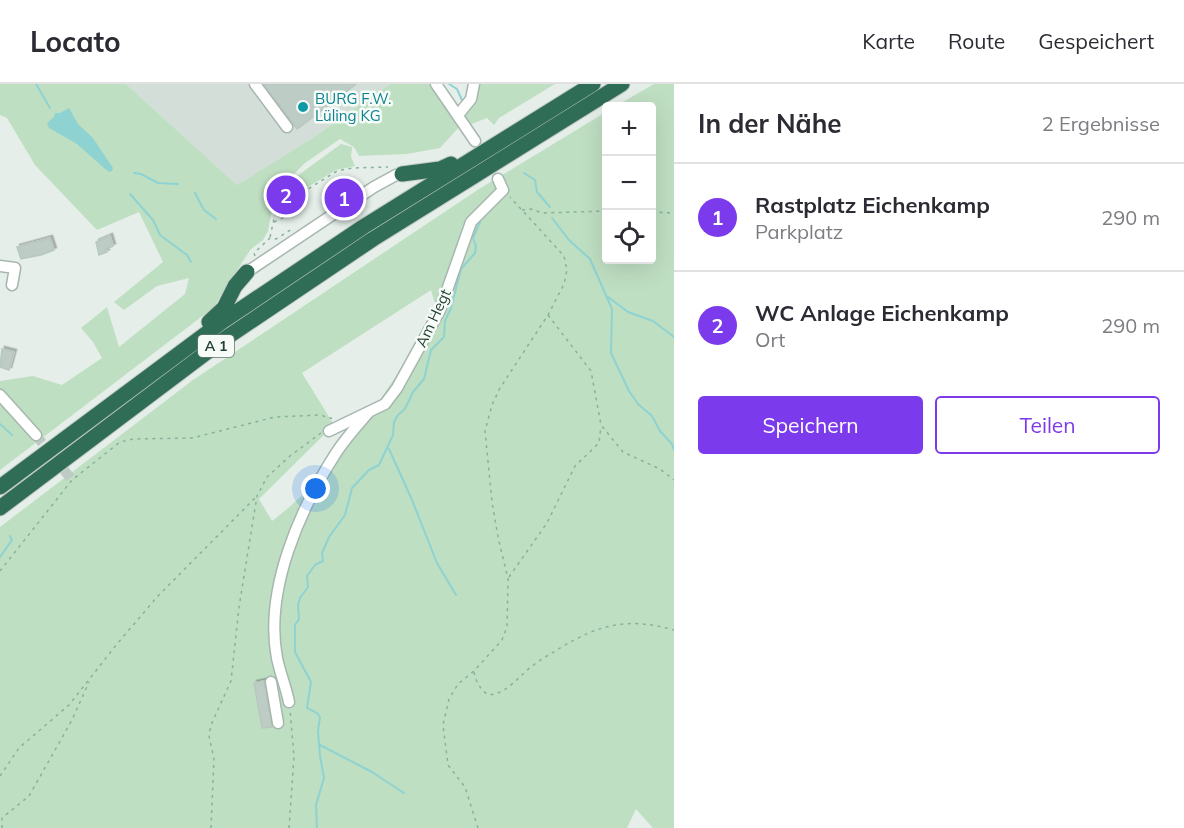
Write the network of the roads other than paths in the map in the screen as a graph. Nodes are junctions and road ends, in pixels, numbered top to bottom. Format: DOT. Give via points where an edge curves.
graph roads {
  1 [pos="255,84"];
  2 [pos="436,84"];
  3 [pos="474,84"];
  4 [pos="593,84"];
  5 [pos="622,84"];
  6 [pos="458,115"];
  7 [pos="287,127"];
  8 [pos="476,148"];
  9 [pos="402,174"];
  10 [pos="498,179"];
  11 [pos="0,266"];
  12 [pos="247,272"];
  13 [pos="12,285"];
  14 [pos="171,358"];
  15 [pos="0,395"];
  16 [pos="369,411"];
  17 [pos="329,431"];
  18 [pos="36,435"];
  19 [pos="0,487"];
  20 [pos="0,508"];
  21 [pos="271,682"];
  22 [pos="274,703"];
  23 [pos="278,723"];
  1 -- 7 [label="street"];
  2 -- 6 [label="street"];
  3 -- 6 [label="street" via="471,99"];
  4 -- 8 [label="highway, A 1"];
  5 -- 20 [label="highway, A 1" via="373,239 223,340"];
  6 -- 8 [label="street"];
  8 -- 9 [label="highway" via="440,168"];
  8 -- 14 [label="highway, A 1"];
  9 -- 12 [label="street" via="374,187"];
  10 -- 16 [label="street, Am Hegt" via="503,190 471,222 440,310 397,388 385,404"];
  11 -- 13 [label="street" via="15,268"];
  12 -- 14 [label="highway" via="224,308"];
  14 -- 19 [label="highway, A 1"];
  15 -- 18 [label="street"];
  16 -- 17 [label="street, Am Hegt"];
  16 -- 22 [label="street" via="337,452 309,501 287,553 275,625 277,659 289,701"];
  21 -- 22 [label="street"];
  22 -- 23 [label="street"];
}
